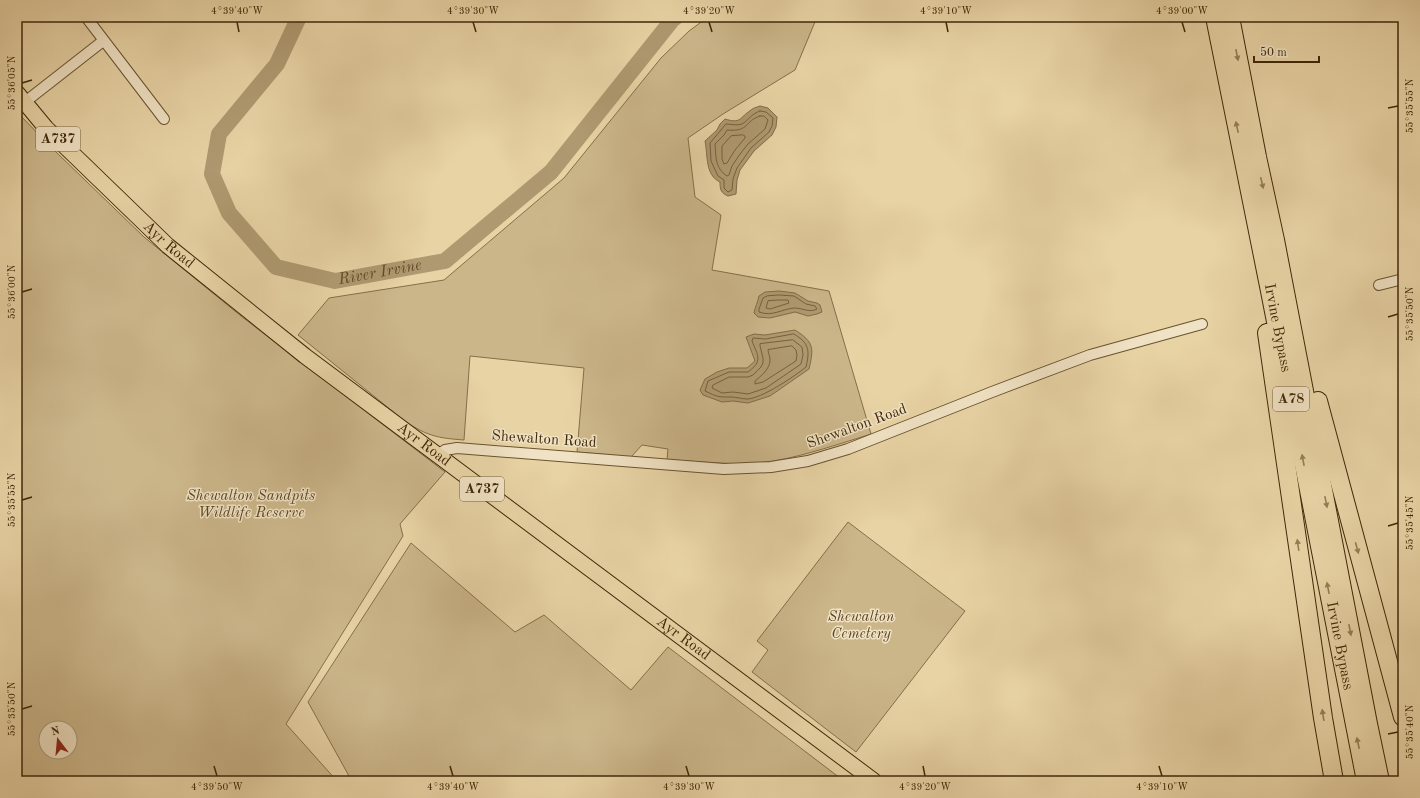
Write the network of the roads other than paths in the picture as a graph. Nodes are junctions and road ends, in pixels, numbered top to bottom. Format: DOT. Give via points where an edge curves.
graph roads {
  1 [pos="86,17"];
  2 [pos="1215,17"];
  3 [pos="1230,17"];
  4 [pos="103,41"];
  5 [pos="21,98"];
  6 [pos="164,118"];
  7 [pos="1242,152"];
  8 [pos="1275,240"];
  9 [pos="1403,279"];
  10 [pos="1379,284"];
  11 [pos="1202,324"];
  12 [pos="437,455"];
  13 [pos="1403,717"];
  14 [pos="874,781"];
  15 [pos="1334,781"];
  16 [pos="1366,781"];
  17 [pos="1380,781"];
  1 -- 4 [label="street"];
  7 -- 2 [label="highway, Irvine Bypass / A78, one-way"];
  3 -- 8 [label="highway, Irvine Bypass / A78, one-way"];
  4 -- 5 [label="street"];
  4 -- 6 [label="street"];
  5 -- 12 [label="main road, Ayr Road / A737" via="46,128 168,246 306,356"];
  15 -- 7 [label="highway, one-way"];
  16 -- 7 [label="highway, Irvine Bypass / A78, one-way"];
  8 -- 13 [label="highway, one-way"];
  8 -- 17 [label="highway, Irvine Bypass / A78, one-way"];
  9 -- 10 [label="street"];
  11 -- 12 [label="street, Shewalton Road" via="1090,355 848,449 808,461 771,467 724,469 457,448 445,450"];
  12 -- 14 [label="main road, Ayr Road / A737"];
}
